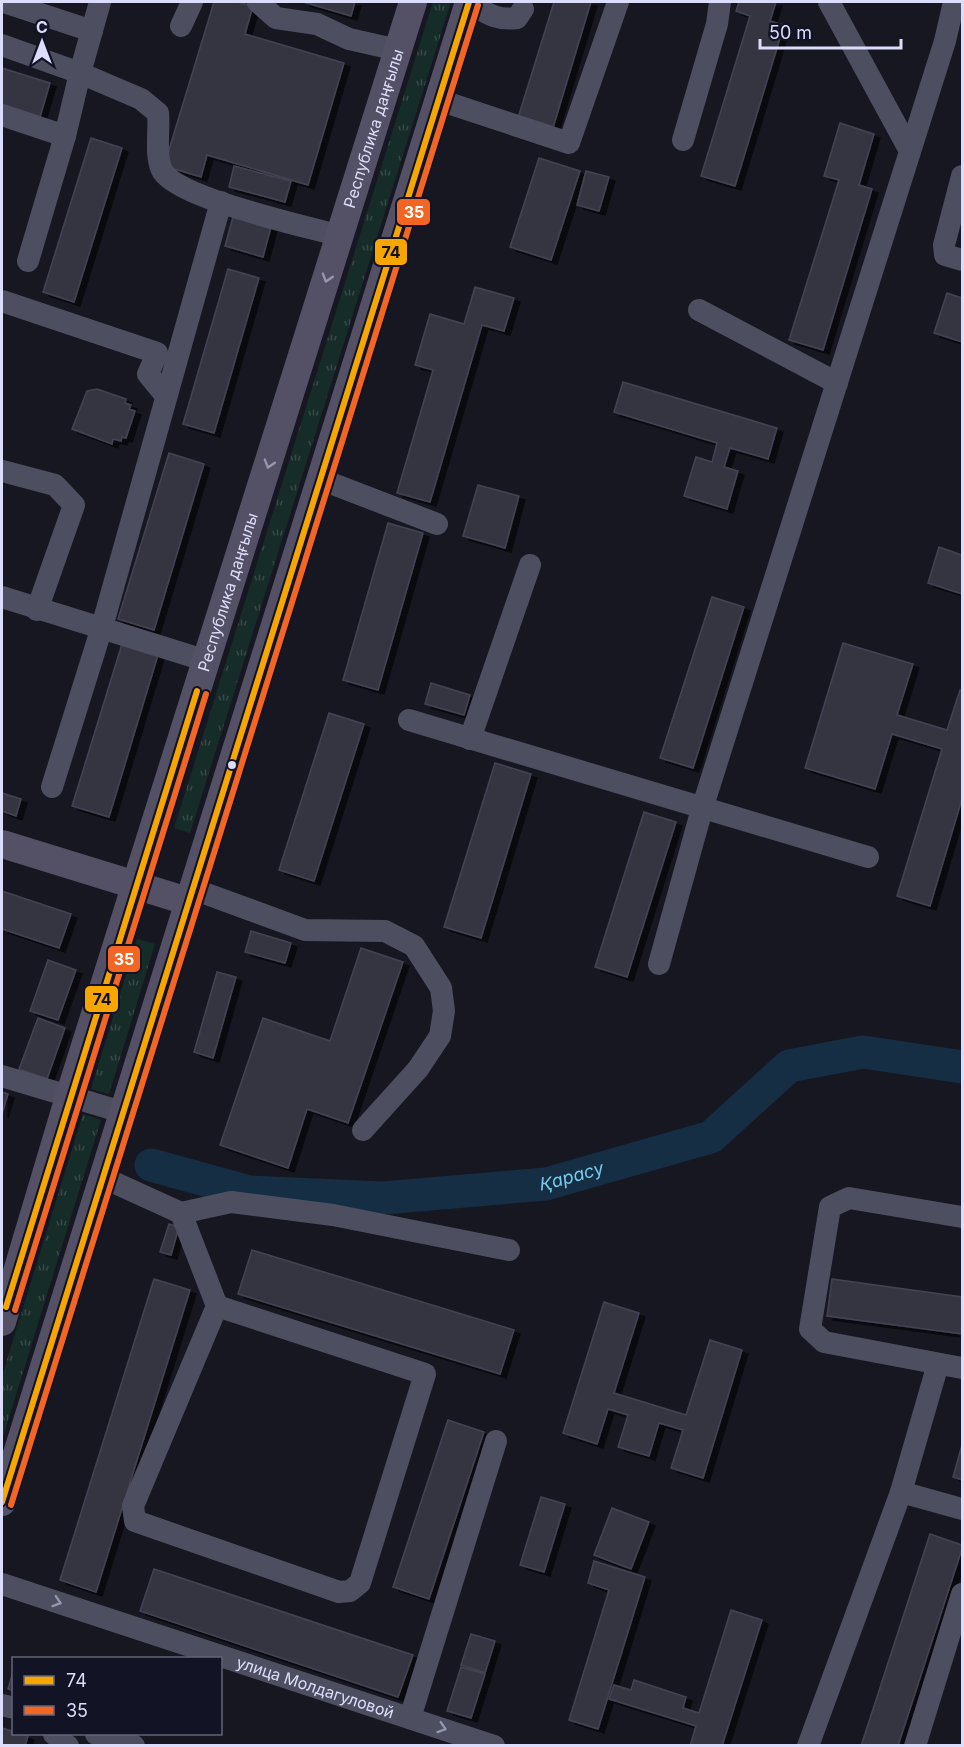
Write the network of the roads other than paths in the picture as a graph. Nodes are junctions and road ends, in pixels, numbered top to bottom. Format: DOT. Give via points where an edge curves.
graph roads {
  1 [pos="4,2"];
  2 [pos="100,2"];
  3 [pos="192,2"];
  4 [pos="258,2"];
  5 [pos="413,2"];
  6 [pos="469,2"];
  7 [pos="618,2"];
  8 [pos="720,2"];
  9 [pos="829,2"];
  10 [pos="954,2"];
  11 [pos="523,9"];
  12 [pos="182,26"];
  13 [pos="92,31"];
  14 [pos="2,45"];
  15 [pos="954,46"];
  16 [pos="398,50"];
  17 [pos="80,73"];
  18 [pos="438,100"];
  19 [pos="2,115"];
  20 [pos="65,136"];
  21 [pos="683,140"];
  22 [pos="910,151"];
  23 [pos="963,176"];
  24 [pos="221,202"];
  25 [pos="340,236"];
  26 [pos="963,260"];
  27 [pos="28,261"];
  28 [pos="2,301"];
  29 [pos="699,310"];
  30 [pos="837,383"];
  31 [pos="166,396"];
  32 [pos="2,471"];
  33 [pos="320,479"];
  34 [pos="437,524"];
  35 [pos="530,565"];
  36 [pos="2,597"];
  37 [pos="37,610"];
  38 [pos="102,627"];
  39 [pos="207,661"];
  40 [pos="409,720"];
  41 [pos="470,740"];
  42 [pos="52,787"];
  43 [pos="702,809"];
  44 [pos="2,844"];
  45 [pos="868,857"];
  46 [pos="136,885"];
  47 [pos="190,895"];
  48 [pos="659,964"];
  49 [pos="2,1076"];
  50 [pos="69,1097"];
  51 [pos="122,1112"];
  52 [pos="363,1130"];
  53 [pos="102,1177"];
  54 [pos="181,1213"];
  55 [pos="963,1217"];
  56 [pos="509,1250"];
  57 [pos="217,1306"];
  58 [pos="2,1322"];
  59 [pos="938,1364"];
  60 [pos="963,1368"];
  61 [pos="496,1441"];
  62 [pos="901,1492"];
  63 [pos="2,1502"];
  64 [pos="963,1509"];
  65 [pos="2,1584"];
  66 [pos="963,1594"];
  67 [pos="410,1718"];
  68 [pos="55,1735"];
  69 [pos="99,1735"];
  70 [pos="68,1746"];
  71 [pos="134,1746"];
  72 [pos="494,1746"];
  73 [pos="808,1746"];
  74 [pos="915,1746"];
  1 -- 13 [label="street"];
  2 -- 13 [label="street"];
  3 -- 12 [label="street"];
  4 -- 16 [label="street" via="276,18 317,24 349,39"];
  5 -- 16 [label="main road, Республика даңғылы"];
  6 -- 11 [label="street" via="504,20 518,18"];
  6 -- 18 [label="main road"];
  7 -- 18 [label="street" via="569,143"];
  8 -- 21 [label="street"];
  9 -- 22 [label="street"];
  10 -- 15 [label="street"];
  13 -- 17 [label="street"];
  14 -- 17 [label="street"];
  15 -- 22 [label="street"];
  16 -- 25 [label="main road, Республика даңғылы"];
  17 -- 20 [label="street"];
  17 -- 24 [label="street" via="151,105 158,113 158,156 162,170 172,183"];
  18 -- 33 [label="main road"];
  19 -- 20 [label="street"];
  20 -- 27 [label="street"];
  22 -- 30 [label="street"];
  23 -- 26 [label="street" via="944,245 945,255"];
  24 -- 25 [label="street"];
  24 -- 31 [label="street"];
  25 -- 39 [label="main road, Республика даңғылы, one-way"];
  28 -- 31 [label="street" via="157,353 148,374"];
  29 -- 30 [label="street"];
  30 -- 43 [label="street"];
  31 -- 38 [label="street"];
  32 -- 37 [label="street" via="55,485 74,505"];
  33 -- 34 [label="street"];
  33 -- 47 [label="main road"];
  35 -- 41 [label="street"];
  36 -- 37 [label="street"];
  37 -- 38 [label="street"];
  38 -- 39 [label="street"];
  38 -- 42 [label="street"];
  39 -- 46 [label="main road, Республика даңғылы"];
  40 -- 41 [label="street"];
  41 -- 43 [label="street"];
  43 -- 45 [label="street"];
  43 -- 48 [label="street"];
  44 -- 46 [label="main road"];
  46 -- 47 [label="main road"];
  46 -- 50 [label="main road, Республика даңғылы"];
  47 -- 51 [label="main road"];
  47 -- 52 [label="street" via="305,930 385,931 414,946 441,988 444,1011 440,1036 418,1070"];
  49 -- 50 [label="street"];
  50 -- 51 [label="street"];
  50 -- 58 [label="main road, Республика даңғылы"];
  51 -- 53 [label="main road"];
  53 -- 54 [label="street"];
  53 -- 63 [label="main road"];
  54 -- 56 [label="street" via="231,1202 333,1215"];
  54 -- 57 [label="street"];
  55 -- 59 [label="street" via="849,1198 830,1207 810,1329 824,1341"];
  57 -- 57 [label="street" via="425,1374 360,1583 350,1591 339,1592 135,1521 133,1506"];
  59 -- 60 [label="street"];
  59 -- 62 [label="street"];
  61 -- 67 [label="street"];
  62 -- 64 [label="street"];
  62 -- 73 [label="street"];
  65 -- 67 [label="street, улица Молдагуловой, one-way"];
  66 -- 74 [label="street"];
  67 -- 72 [label="street, улица Молдагуловой, one-way"];
  68 -- 70 [label="street"];
  69 -- 71 [label="street"];
}
